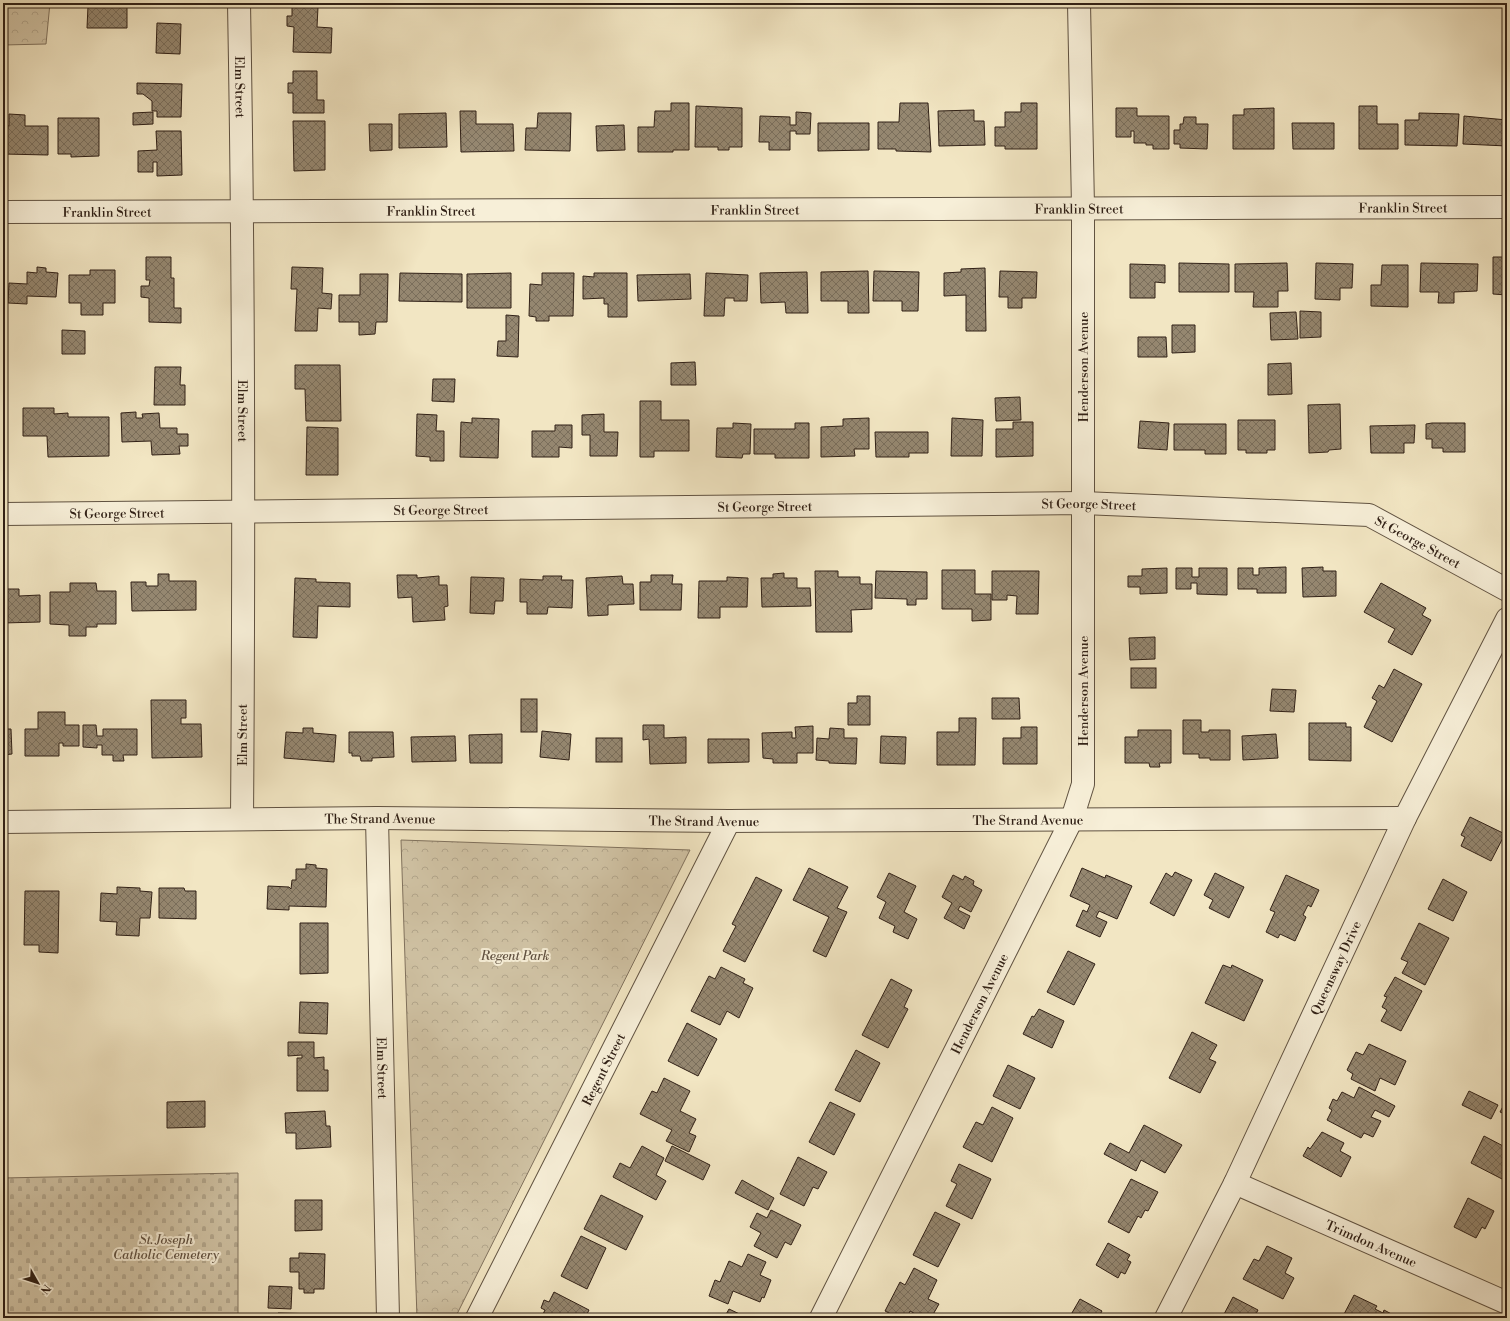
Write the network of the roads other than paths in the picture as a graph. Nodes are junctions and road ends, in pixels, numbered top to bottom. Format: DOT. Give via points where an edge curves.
graph roads {
  1 [pos="239,3"];
  2 [pos="1079,3"];
  3 [pos="1507,206"];
  4 [pos="1083,207"];
  5 [pos="3,212"];
  6 [pos="242,212"];
  7 [pos="1083,503"];
  8 [pos="244,510"];
  9 [pos="3,514"];
  10 [pos="1507,590"];
  11 [pos="1507,619"];
  12 [pos="377,818"];
  13 [pos="1405,818"];
  14 [pos="242,819"];
  15 [pos="1072,819"];
  16 [pos="729,820"];
  17 [pos="3,822"];
  18 [pos="1235,1183"];
  19 [pos="1507,1303"];
  20 [pos="388,1318"];
  21 [pos="477,1318"];
  22 [pos="821,1318"];
  23 [pos="1166,1318"];
  1 -- 6 [label="street, Elm Street"];
  2 -- 4 [label="street, Henderson Avenue"];
  3 -- 4 [label="street, Franklin Street"];
  4 -- 6 [label="street, Franklin Street"];
  4 -- 7 [label="street, Henderson Avenue"];
  5 -- 6 [label="street, Franklin Street"];
  6 -- 8 [label="street, Elm Street"];
  7 -- 8 [label="street, St George Street"];
  7 -- 10 [label="street, St George Street" via="1369,515"];
  7 -- 15 [label="street, Henderson Avenue" via="1083,784"];
  8 -- 9 [label="street, St George Street"];
  8 -- 14 [label="street, Elm Street"];
  11 -- 13 [label="street, Queensway Drive"];
  12 -- 14 [label="street, The Strand Avenue"];
  12 -- 16 [label="street, The Strand Avenue"];
  12 -- 20 [label="street, Elm Street"];
  13 -- 15 [label="street, The Strand Avenue"];
  13 -- 18 [label="street, Queensway Drive"];
  14 -- 17 [label="street, The Strand Avenue"];
  15 -- 16 [label="street, The Strand Avenue"];
  15 -- 22 [label="street, Henderson Avenue"];
  16 -- 21 [label="street, Regent Street"];
  18 -- 19 [label="street, Trimdon Avenue"];
  18 -- 23 [label="street, Queensway Drive"];
}
